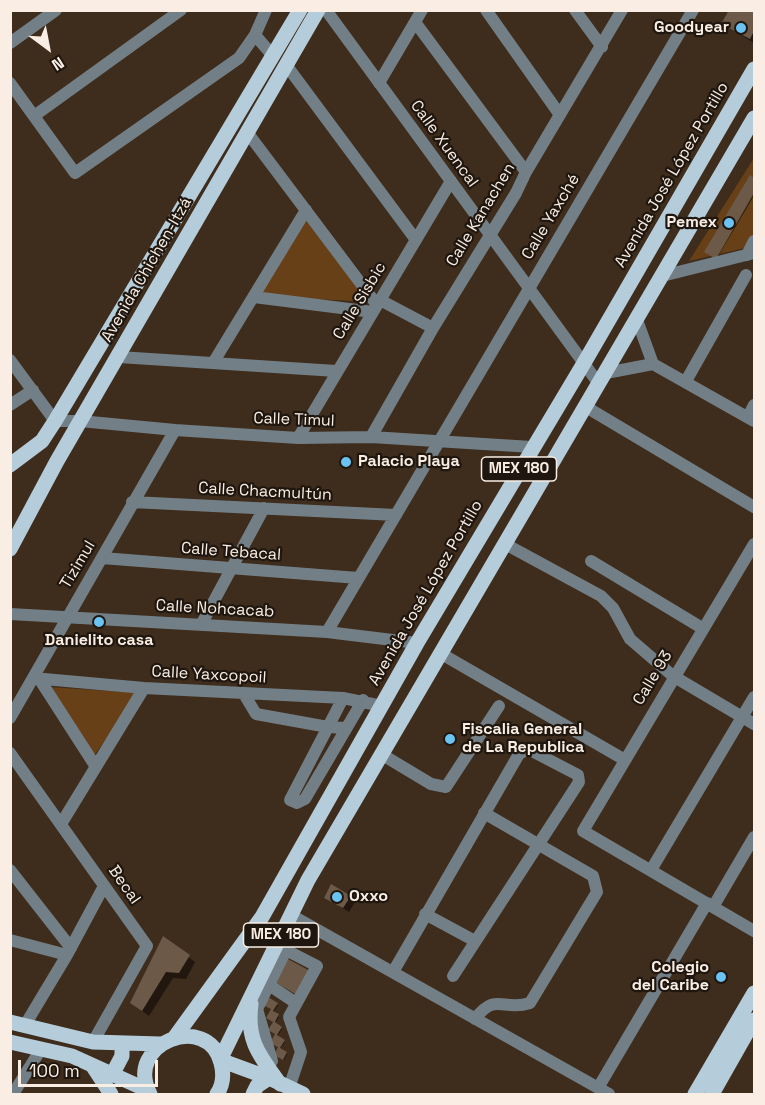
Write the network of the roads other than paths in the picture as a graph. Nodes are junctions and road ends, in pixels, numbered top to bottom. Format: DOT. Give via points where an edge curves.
graph roads {
  1 [pos="56,10"];
  2 [pos="181,10"];
  3 [pos="266,10"];
  4 [pos="300,10"];
  5 [pos="318,10"];
  6 [pos="326,10"];
  7 [pos="422,10"];
  8 [pos="486,10"];
  9 [pos="575,10"];
  10 [pos="622,10"];
  11 [pos="693,10"];
  12 [pos="415,22"];
  13 [pos="255,35"];
  14 [pos="10,43"];
  15 [pos="602,47"];
  16 [pos="273,56"];
  17 [pos="287,66"];
  18 [pos="754,69"];
  19 [pos="379,83"];
  20 [pos="10,84"];
  21 [pos="560,115"];
  22 [pos="34,116"];
  23 [pos="754,118"];
  24 [pos="247,132"];
  25 [pos="526,172"];
  26 [pos="451,181"];
  27 [pos="306,210"];
  28 [pos="490,235"];
  29 [pos="416,240"];
  30 [pos="754,241"];
  31 [pos="751,254"];
  32 [pos="746,275"];
  33 [pos="662,276"];
  34 [pos="529,288"];
  35 [pos="254,297"];
  36 [pos="377,306"];
  37 [pos="637,320"];
  38 [pos="433,328"];
  39 [pos="118,357"];
  40 [pos="10,360"];
  41 [pos="213,363"];
  42 [pos="584,363"];
  43 [pos="653,364"];
  44 [pos="336,371"];
  45 [pos="602,378"];
  46 [pos="686,381"];
  47 [pos="33,390"];
  48 [pos="10,405"];
  49 [pos="754,405"];
  50 [pos="586,407"];
  51 [pos="751,419"];
  52 [pos="55,421"];
  53 [pos="80,421"];
  54 [pos="175,430"];
  55 [pos="371,437"];
  56 [pos="298,438"];
  57 [pos="44,439"];
  58 [pos="440,441"];
  59 [pos="67,444"];
  60 [pos="532,447"];
  61 [pos="10,465"];
  62 [pos="132,502"];
  63 [pos="754,507"];
  64 [pos="264,508"];
  65 [pos="396,515"];
  66 [pos="754,544"];
  67 [pos="507,545"];
  68 [pos="10,549"];
  69 [pos="102,558"];
  70 [pos="591,561"];
  71 [pos="230,569"];
  72 [pos="357,578"];
  73 [pos="10,614"];
  74 [pos="66,617"];
  75 [pos="201,625"];
  76 [pos="702,628"];
  77 [pos="327,632"];
  78 [pos="417,643"];
  79 [pos="440,653"];
  80 [pos="674,676"];
  81 [pos="37,679"];
  82 [pos="144,688"];
  83 [pos="244,694"];
  84 [pos="754,697"];
  85 [pos="343,698"];
  86 [pos="363,700"];
  87 [pos="382,706"];
  88 [pos="499,706"];
  89 [pos="10,718"];
  90 [pos="749,720"];
  91 [pos="328,727"];
  92 [pos="346,728"];
  93 [pos="10,753"];
  94 [pos="381,754"];
  95 [pos="625,760"];
  96 [pos="96,766"];
  97 [pos="484,813"];
  98 [pos="61,824"];
  99 [pos="754,837"];
  100 [pos="540,845"];
  101 [pos="10,870"];
  102 [pos="651,870"];
  103 [pos="104,886"];
  104 [pos="710,905"];
  105 [pos="425,914"];
  106 [pos="291,915"];
  107 [pos="754,931"];
  108 [pos="10,940"];
  109 [pos="475,941"];
  110 [pos="281,947"];
  111 [pos="69,952"];
  112 [pos="393,972"];
  113 [pos="453,976"];
  114 [pos="260,984"];
  115 [pos="754,993"];
  116 [pos="296,1003"];
  117 [pos="475,1019"];
  118 [pos="754,1020"];
  119 [pos="18,1024"];
  120 [pos="175,1037"];
  121 [pos="10,1042"];
  122 [pos="93,1042"];
  123 [pos="122,1044"];
  124 [pos="160,1044"];
  125 [pos="40,1049"];
  126 [pos="266,1058"];
  127 [pos="220,1060"];
  128 [pos="90,1062"];
  129 [pos="293,1070"];
  130 [pos="112,1075"];
  131 [pos="285,1086"];
  132 [pos="603,1091"];
  133 [pos="149,1092"];
  134 [pos="13,1095"];
  135 [pos="111,1095"];
  136 [pos="217,1095"];
  137 [pos="253,1095"];
  138 [pos="695,1095"];
  139 [pos="712,1095"];
  1 -- 14 [label="street"];
  2 -- 22 [label="street"];
  3 -- 13 [label="street"];
  4 -- 16 [label="main road, Avenida Chichen-Itzá"];
  5 -- 17 [label="main road, Avenida Chichen-Itzá"];
  6 -- 19 [label="street, Calle Xuencal"];
  7 -- 12 [label="street"];
  8 -- 21 [label="street"];
  9 -- 15 [label="street"];
  10 -- 15 [label="street, Calle Kanachen"];
  11 -- 34 [label="street, Calle Yaxché"];
  12 -- 19 [label="street"];
  12 -- 25 [label="street"];
  13 -- 16 [label="street"];
  13 -- 22 [label="street" via="239,58 75,173"];
  15 -- 21 [label="street, Calle Kanachen"];
  16 -- 52 [label="main road, Avenida Chichen-Itzá"];
  17 -- 24 [label="main road, Avenida Chichen-Itzá"];
  17 -- 29 [label="street"];
  18 -- 42 [label="main road, Avenida José López Portillo / MEX 180"];
  19 -- 26 [label="street, Calle Xuencal"];
  20 -- 22 [label="street"];
  21 -- 25 [label="street, Calle Kanachen"];
  23 -- 33 [label="main road, MEX 180"];
  24 -- 27 [label="street"];
  24 -- 39 [label="main road, Avenida Chichen-Itzá"];
  25 -- 28 [label="street, Calle Kanachen"];
  26 -- 28 [label="street, Calle Xuencal"];
  26 -- 29 [label="street, Calle Sisbic"];
  27 -- 35 [label="street"];
  27 -- 36 [label="street"];
  28 -- 34 [label="street, Calle Xuencal"];
  28 -- 38 [label="street, Calle Kanachen"];
  29 -- 36 [label="street, Calle Sisbic"];
  30 -- 31 [label="street"];
  31 -- 33 [label="street"];
  32 -- 46 [label="street"];
  33 -- 37 [label="main road, MEX 180"];
  34 -- 42 [label="street, Calle Xuencal"];
  34 -- 58 [label="street, Calle Yaxché"];
  35 -- 36 [label="street"];
  35 -- 41 [label="street"];
  36 -- 38 [label="street"];
  36 -- 44 [label="street, Calle Sisbic"];
  37 -- 43 [label="street"];
  37 -- 45 [label="main road, MEX 180"];
  38 -- 55 [label="street, Calle Kanachen"];
  39 -- 41 [label="street"];
  39 -- 53 [label="main road, Avenida Chichen-Itzá"];
  40 -- 47 [label="street"];
  41 -- 44 [label="street"];
  42 -- 45 [label="street, Calle Xuencal"];
  42 -- 60 [label="main road, Avenida José López Portillo / MEX 180"];
  43 -- 45 [label="street"];
  43 -- 46 [label="street"];
  44 -- 56 [label="street, Calle Sisbic"];
  45 -- 50 [label="main road, MEX 180"];
  46 -- 51 [label="street"];
  47 -- 48 [label="street"];
  47 -- 52 [label="street"];
  49 -- 51 [label="street"];
  50 -- 63 [label="street"];
  50 -- 67 [label="main road, MEX 180"];
  52 -- 53 [label="street, Calle Timul"];
  52 -- 57 [label="main road, Avenida Chichen-Itzá"];
  53 -- 54 [label="street, Calle Timul"];
  53 -- 59 [label="main road, Avenida Chichen-Itzá"];
  54 -- 56 [label="street, Calle Timul"];
  54 -- 62 [label="street, Tizimul"];
  55 -- 56 [label="street, Calle Timul"];
  55 -- 58 [label="street, Calle Timul"];
  57 -- 59 [label="main road"];
  57 -- 61 [label="main road, Avenida Chichen-Itzá"];
  58 -- 60 [label="street, Calle Timul"];
  58 -- 65 [label="street, Calle Yaxché"];
  59 -- 68 [label="main road, Avenida Chichen-Itzá"];
  60 -- 78 [label="main road, Avenida José López Portillo / MEX 180"];
  62 -- 64 [label="street, Calle Chacmultún"];
  62 -- 69 [label="street, Tizimul"];
  64 -- 65 [label="street, Calle Chacmultún"];
  64 -- 71 [label="street"];
  65 -- 72 [label="street, Calle Yaxché"];
  66 -- 76 [label="street, Calle 93"];
  67 -- 79 [label="main road, MEX 180"];
  67 -- 80 [label="street" via="602,596 630,639"];
  69 -- 71 [label="street, Calle Tebacal"];
  69 -- 74 [label="street, Tizimul"];
  70 -- 76 [label="street"];
  71 -- 72 [label="street, Calle Tebacal"];
  71 -- 75 [label="street"];
  72 -- 77 [label="street, Calle Yaxché"];
  73 -- 74 [label="street, Calle Nohcacab"];
  74 -- 75 [label="street, Calle Nohcacab"];
  74 -- 81 [label="street, Tizimul"];
  75 -- 77 [label="street, Calle Nohcacab"];
  76 -- 80 [label="street, Calle 93"];
  77 -- 78 [label="street, Calle Nohcacab"];
  78 -- 87 [label="main road, Avenida José López Portillo / MEX 180"];
  79 -- 94 [label="main road, MEX 180"];
  79 -- 95 [label="street"];
  80 -- 90 [label="street"];
  80 -- 95 [label="street, Calle 93"];
  81 -- 82 [label="street, Calle Yaxcopoil"];
  81 -- 89 [label="street, Tizimul"];
  81 -- 96 [label="street"];
  82 -- 83 [label="street, Calle Yaxcopoil"];
  82 -- 96 [label="street"];
  83 -- 85 [label="street, Calle Yaxcopoil"];
  83 -- 91 [label="street" via="256,714"];
  84 -- 90 [label="street"];
  85 -- 86 [label="street, Calle Yaxcopoil"];
  85 -- 91 [label="street"];
  86 -- 87 [label="street, Calle Yaxcopoil"];
  86 -- 92 [label="street"];
  87 -- 120 [label="main road, Avenida José López Portillo / MEX 180" via="262,917"];
  88 -- 94 [label="street" via="446,787 431,784"];
  90 -- 102 [label="street"];
  91 -- 92 [label="street"];
  91 -- 92 [label="street" via="290,800 297,803 306,799"];
  93 -- 98 [label="street, Becal"];
  94 -- 106 [label="main road, MEX 180"];
  95 -- 102 [label="street, Calle 93" via="583,831"];
  96 -- 98 [label="street"];
  97 -- 100 [label="street"];
  97 -- 100 [label="street" via="519,753 528,749 578,775 579,782"];
  97 -- 105 [label="street"];
  98 -- 103 [label="street, Becal"];
  99 -- 104 [label="street"];
  100 -- 109 [label="street"];
  100 -- 117 [label="street" via="593,876 597,892 530,1003 490,1003"];
  101 -- 111 [label="street"];
  102 -- 104 [label="street"];
  103 -- 111 [label="street"];
  103 -- 122 [label="street, Becal" via="147,946"];
  104 -- 107 [label="street"];
  104 -- 132 [label="street"];
  105 -- 109 [label="street"];
  105 -- 112 [label="street"];
  106 -- 110 [label="main road, MEX 180"];
  106 -- 112 [label="street"];
  108 -- 111 [label="street"];
  109 -- 113 [label="street"];
  110 -- 114 [label="main road, MEX 180"];
  110 -- 116 [label="street" via="316,966"];
  111 -- 119 [label="street"];
  112 -- 117 [label="street"];
  114 -- 116 [label="street"];
  114 -- 126 [label="main road" via="250,1034"];
  114 -- 127 [label="main road, MEX 180"];
  115 -- 138 [label="main road"];
  116 -- 129 [label="street" via="289,1017 301,1052"];
  117 -- 132 [label="street"];
  118 -- 139 [label="main road"];
  119 -- 122 [label="main road"];
  120 -- 124 [label="main road"];
  120 -- 127 [label="main road" via="198,1038"];
  121 -- 125 [label="main road"];
  122 -- 123 [label="main road"];
  123 -- 124 [label="main road"];
  123 -- 130 [label="main road" via="122,1056"];
  124 -- 133 [label="main road" via="149,1057 144,1074"];
  125 -- 128 [label="main road"];
  125 -- 134 [label="street"];
  126 -- 129 [label="street"];
  126 -- 131 [label="main road"];
  127 -- 131 [label="main road"];
  127 -- 136 [label="main road" via="223,1074"];
  128 -- 130 [label="main road"];
  128 -- 135 [label="main road"];
  129 -- 131 [label="street"];
  130 -- 133 [label="main road"];
  131 -- 137 [label="main road" via="257,1086"];
}
